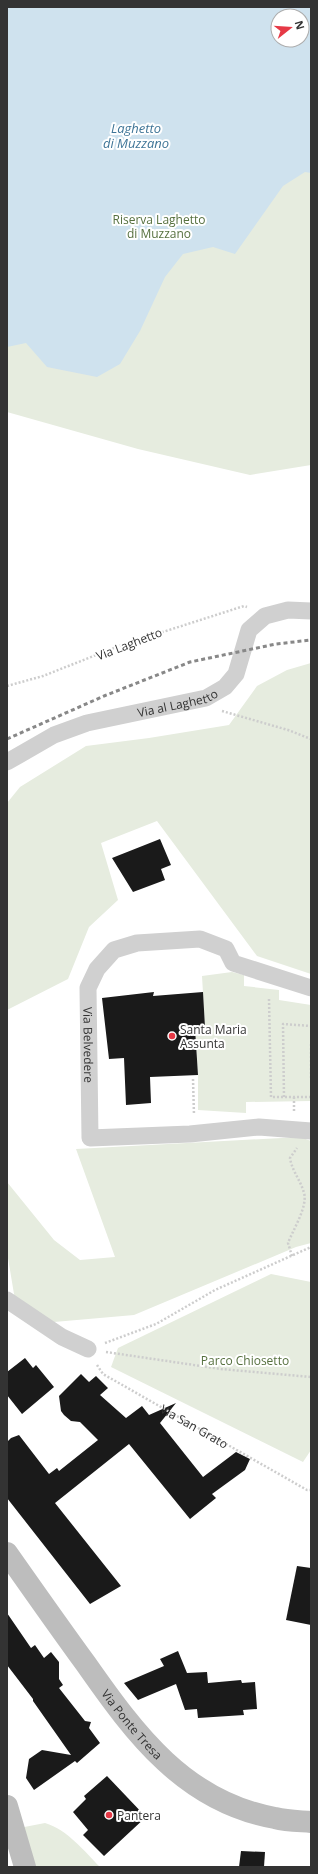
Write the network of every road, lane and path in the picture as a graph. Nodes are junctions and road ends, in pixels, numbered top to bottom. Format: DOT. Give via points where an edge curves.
graph roads {
  1 [pos="252,610"];
  2 [pos="311,611"];
  3 [pos="7,686"];
  4 [pos="215,709"];
  5 [pos="311,739"];
  6 [pos="7,762"];
  7 [pos="311,988"];
  8 [pos="269,999"];
  9 [pos="311,1026"];
  10 [pos="311,1044"];
  11 [pos="311,1078"];
  12 [pos="193,1080"];
  13 [pos="284,1097"];
  14 [pos="311,1097"];
  15 [pos="194,1115"];
  16 [pos="310,1130"];
  17 [pos="311,1247"];
  18 [pos="292,1256"];
  19 [pos="7,1300"];
  20 [pos="88,1349"];
  21 [pos="311,1377"];
  22 [pos="311,1490"];
  23 [pos="7,1553"];
  24 [pos="7,1806"];
  25 [pos="311,1822"];
  26 [pos="10,1831"];
  27 [pos="25,1867"];
  1 -- 3 [label="path, Via Laghetto" via="244,606 236,608 119,646 43,676"];
  2 -- 6 [label="street, Via al Laghetto" via="288,610 265,616 249,630 236,674 225,687 206,698 87,723 54,735"];
  4 -- 5 [label="path"];
  7 -- 16 [label="street, Via Belvedere" via="233,963 226,949 200,939 137,943 114,950 97,969 88,988 90,1138 190,1134 259,1126"];
  8 -- 13 [label="path" via="271,1097"];
  9 -- 13 [label="path" via="283,1024"];
  10 -- 11 [label="path"];
  12 -- 15 [label="path"];
  13 -- 14 [label="path"];
  16 -- 18 [label="path" via="290,1158 304,1193 305,1204 288,1243"];
  17 -- 18 [label="path"];
  18 -- 20 [label="path" via="215,1290 156,1324"];
  19 -- 20 [label="street" via="62,1337"];
  20 -- 21 [label="path" via="221,1368"];
  20 -- 22 [label="path, Via San Grato" via="103,1374"];
  23 -- 25 [label="main road, Via Ponte Tresa" via="120,1714 159,1758 225,1802 274,1818"];
  24 -- 26 [label="main road"];
  26 -- 27 [label="main road"];
}
